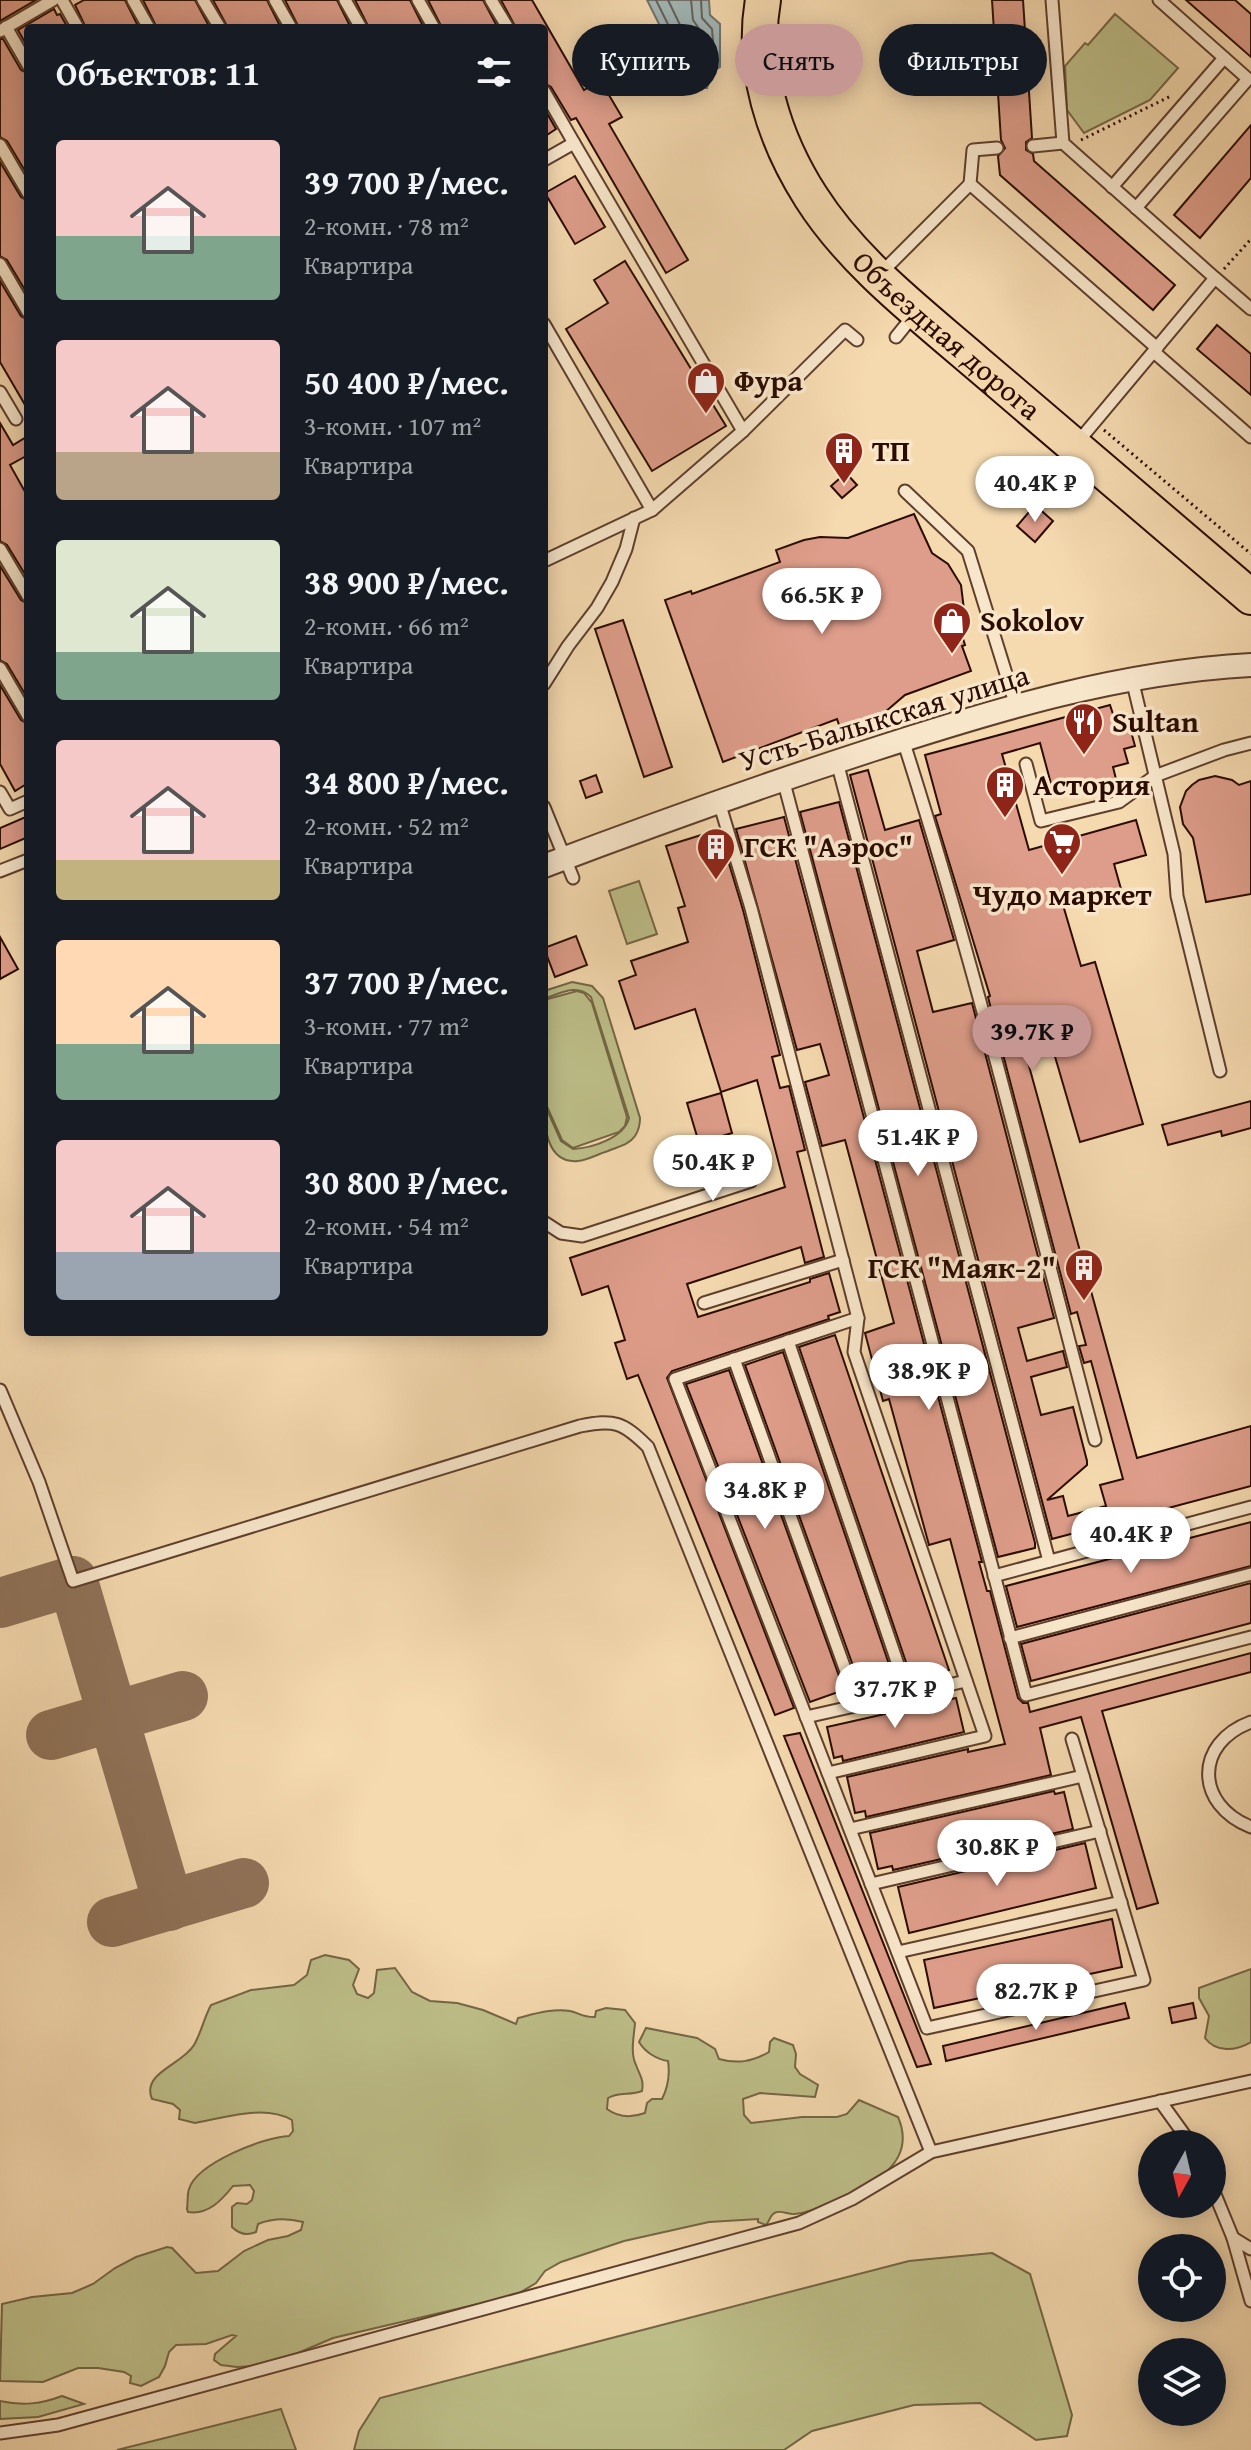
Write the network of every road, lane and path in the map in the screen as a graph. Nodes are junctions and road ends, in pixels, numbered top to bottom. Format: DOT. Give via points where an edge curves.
graph roads {
  1 [pos="53,0"];
  2 [pos="62,0"];
  3 [pos="133,0"];
  4 [pos="203,0"];
  5 [pos="275,0"];
  6 [pos="345,0"];
  7 [pos="418,0"];
  8 [pos="491,0"];
  9 [pos="763,0"];
  10 [pos="1052,0"];
  11 [pos="1159,0"];
  12 [pos="76,24"];
  13 [pos="147,24"];
  14 [pos="218,24"];
  15 [pos="289,24"];
  16 [pos="359,24"];
  17 [pos="432,24"];
  18 [pos="506,24"];
  19 [pos="3,29"];
  20 [pos="1224,58"];
  21 [pos="24,59"];
  22 [pos="1207,78"];
  23 [pos="548,98"];
  24 [pos="574,143"];
  25 [pos="0,145"];
  26 [pos="1065,145"];
  27 [pos="1033,146"];
  28 [pos="997,148"];
  29 [pos="548,158"];
  30 [pos="970,184"];
  31 [pos="24,186"];
  32 [pos="1112,187"];
  33 [pos="1136,208"];
  34 [pos="1251,239"];
  35 [pos="0,264"];
  36 [pos="879,276"];
  37 [pos="1215,278"];
  38 [pos="24,305"];
  39 [pos="1251,309"];
  40 [pos="917,311"];
  41 [pos="548,331"];
  42 [pos="896,337"];
  43 [pos="857,340"];
  44 [pos="1155,350"];
  45 [pos="0,392"];
  46 [pos="16,419"];
  47 [pos="743,431"];
  48 [pos="1084,434"];
  49 [pos="1251,437"];
  50 [pos="905,491"];
  51 [pos="652,510"];
  52 [pos="634,518"];
  53 [pos="0,549"];
  54 [pos="1251,554"];
  55 [pos="548,559"];
  56 [pos="1248,588"];
  57 [pos="24,589"];
  58 [pos="1251,665"];
  59 [pos="0,668"];
  60 [pos="548,678"];
  61 [pos="1132,679"];
  62 [pos="1016,706"];
  63 [pos="24,709"];
  64 [pos="903,740"];
  65 [pos="1251,743"];
  66 [pos="837,762"];
  67 [pos="1026,764"];
  68 [pos="1155,776"];
  69 [pos="783,779"];
  70 [pos="0,792"];
  71 [pos="719,802"];
  72 [pos="24,803"];
  73 [pos="5,811"];
  74 [pos="548,822"];
  75 [pos="24,862"];
  76 [pos="560,867"];
  77 [pos="0,871"];
  78 [pos="1220,1071"];
  79 [pos="751,1181"];
  80 [pos="548,1225"];
  81 [pos="843,1260"];
  82 [pos="704,1303"];
  83 [pos="858,1318"];
  84 [pos="788,1341"];
  85 [pos="734,1359"];
  86 [pos="0,1390"];
  87 [pos="1095,1440"];
  88 [pos="1251,1507"];
  89 [pos="1049,1561"];
  90 [pos="1251,1574"];
  91 [pos="994,1576"];
  92 [pos="1251,1637"];
  93 [pos="1010,1638"];
  94 [pos="966,1681"];
  95 [pos="908,1694"];
  96 [pos="858,1705"];
  97 [pos="806,1717"];
  98 [pos="1251,1722"];
  99 [pos="1072,1739"];
  100 [pos="828,1773"];
  101 [pos="1083,1776"];
  102 [pos="1251,1827"];
  103 [pos="850,1829"];
  104 [pos="1100,1831"];
  105 [pos="871,1884"];
  106 [pos="1121,1902"];
  107 [pos="898,1952"];
  108 [pos="1251,2081"];
  109 [pos="1160,2101"];
  110 [pos="1181,2130"];
  111 [pos="931,2152"];
  112 [pos="1225,2218"];
  113 [pos="1233,2238"];
  114 [pos="1251,2249"];
  115 [pos="1251,2301"];
  116 [pos="0,2433"];
  1 -- 19 [label="lane"];
  2 -- 12 [label="lane"];
  3 -- 13 [label="lane"];
  4 -- 14 [label="lane"];
  5 -- 15 [label="lane"];
  6 -- 16 [label="lane"];
  7 -- 17 [label="lane"];
  8 -- 18 [label="lane"];
  9 -- 36 [label="main road, Объездная дорога" via="760,50 774,121 810,196 834,230"];
  10 -- 26 [label="lane"];
  11 -- 20 [label="lane"];
  19 -- 21 [label="lane"];
  20 -- 22 [label="lane"];
  20 -- 33 [label="lane" via="1248,79"];
  22 -- 26 [label="path"];
  22 -- 32 [label="lane"];
  23 -- 24 [label="lane"];
  24 -- 29 [label="lane"];
  24 -- 47 [label="lane"];
  25 -- 31 [label="lane"];
  26 -- 27 [label="lane"];
  26 -- 32 [label="lane"];
  28 -- 30 [label="lane" via="973,150"];
  30 -- 36 [label="lane"];
  30 -- 44 [label="lane"];
  32 -- 33 [label="lane"];
  33 -- 37 [label="lane"];
  34 -- 37 [label="path"];
  35 -- 38 [label="lane"];
  36 -- 40 [label="main road, Объездная дорога"];
  37 -- 39 [label="lane"];
  37 -- 44 [label="lane"];
  40 -- 42 [label="lane"];
  40 -- 48 [label="main road, Объездная дорога"];
  41 -- 51 [label="lane"];
  43 -- 47 [label="lane" via="845,330"];
  44 -- 48 [label="lane"];
  44 -- 49 [label="lane"];
  45 -- 46 [label="lane"];
  47 -- 51 [label="lane"];
  48 -- 54 [label="path"];
  48 -- 56 [label="main road, Объездная дорога"];
  50 -- 62 [label="lane" via="968,551"];
  51 -- 52 [label="lane"];
  52 -- 55 [label="lane"];
  52 -- 60 [label="lane" via="612,582"];
  53 -- 57 [label="lane"];
  58 -- 61 [label="street, Усть-Балыкская улица"];
  59 -- 63 [label="lane"];
  61 -- 62 [label="street, Усть-Балыкская улица"];
  61 -- 68 [label="lane"];
  62 -- 64 [label="street, Усть-Балыкская улица"];
  64 -- 66 [label="street, Усть-Балыкская улица"];
  64 -- 87 [label="lane"];
  65 -- 68 [label="lane"];
  66 -- 69 [label="street, Усть-Балыкская улица"];
  66 -- 89 [label="lane"];
  67 -- 68 [label="lane" via="1041,821 1119,802"];
  68 -- 78 [label="lane" via="1174,854 1177,896"];
  69 -- 71 [label="street, Усть-Балыкская улица"];
  69 -- 91 [label="lane"];
  70 -- 73 [label="lane"];
  71 -- 76 [label="street, Усть-Балыкская улица"];
  71 -- 81 [label="lane"];
  72 -- 73 [label="lane"];
  74 -- 76 [label="lane"];
  75 -- 77 [label="lane"];
  79 -- 80 [label="lane" via="582,1236"];
  81 -- 82 [label="lane"];
  81 -- 83 [label="lane"];
  83 -- 84 [label="lane"];
  83 -- 94 [label="lane" via="854,1352"];
  84 -- 85 [label="lane"];
  84 -- 95 [label="lane"];
  85 -- 96 [label="lane"];
  85 -- 97 [label="lane" via="675,1379"];
  86 -- 111 [label="lane" via="73,1581 580,1426 607,1421 629,1428 648,1447"];
  88 -- 89 [label="lane"];
  89 -- 91 [label="lane"];
  90 -- 93 [label="lane"];
  91 -- 93 [label="lane"];
  92 -- 93 [label="lane" via="1026,1695"];
  94 -- 95 [label="lane"];
  94 -- 100 [label="lane" via="985,1736"];
  95 -- 96 [label="lane"];
  96 -- 97 [label="lane"];
  97 -- 100 [label="lane"];
  98 -- 102 [label="lane" via="1223,1738 1208,1769 1219,1805"];
  99 -- 101 [label="lane"];
  100 -- 103 [label="lane"];
  101 -- 103 [label="lane"];
  101 -- 104 [label="lane"];
  103 -- 105 [label="lane"];
  104 -- 105 [label="lane"];
  104 -- 106 [label="lane"];
  105 -- 107 [label="lane"];
  106 -- 107 [label="lane"];
  106 -- 107 [label="lane" via="1144,1980 927,2028"];
  108 -- 109 [label="lane"];
  109 -- 110 [label="lane"];
  109 -- 111 [label="lane"];
  111 -- 116 [label="lane" via="799,2223 89,2417"];
  112 -- 113 [label="lane"];
  113 -- 114 [label="lane"];
  113 -- 115 [label="lane"];
}
